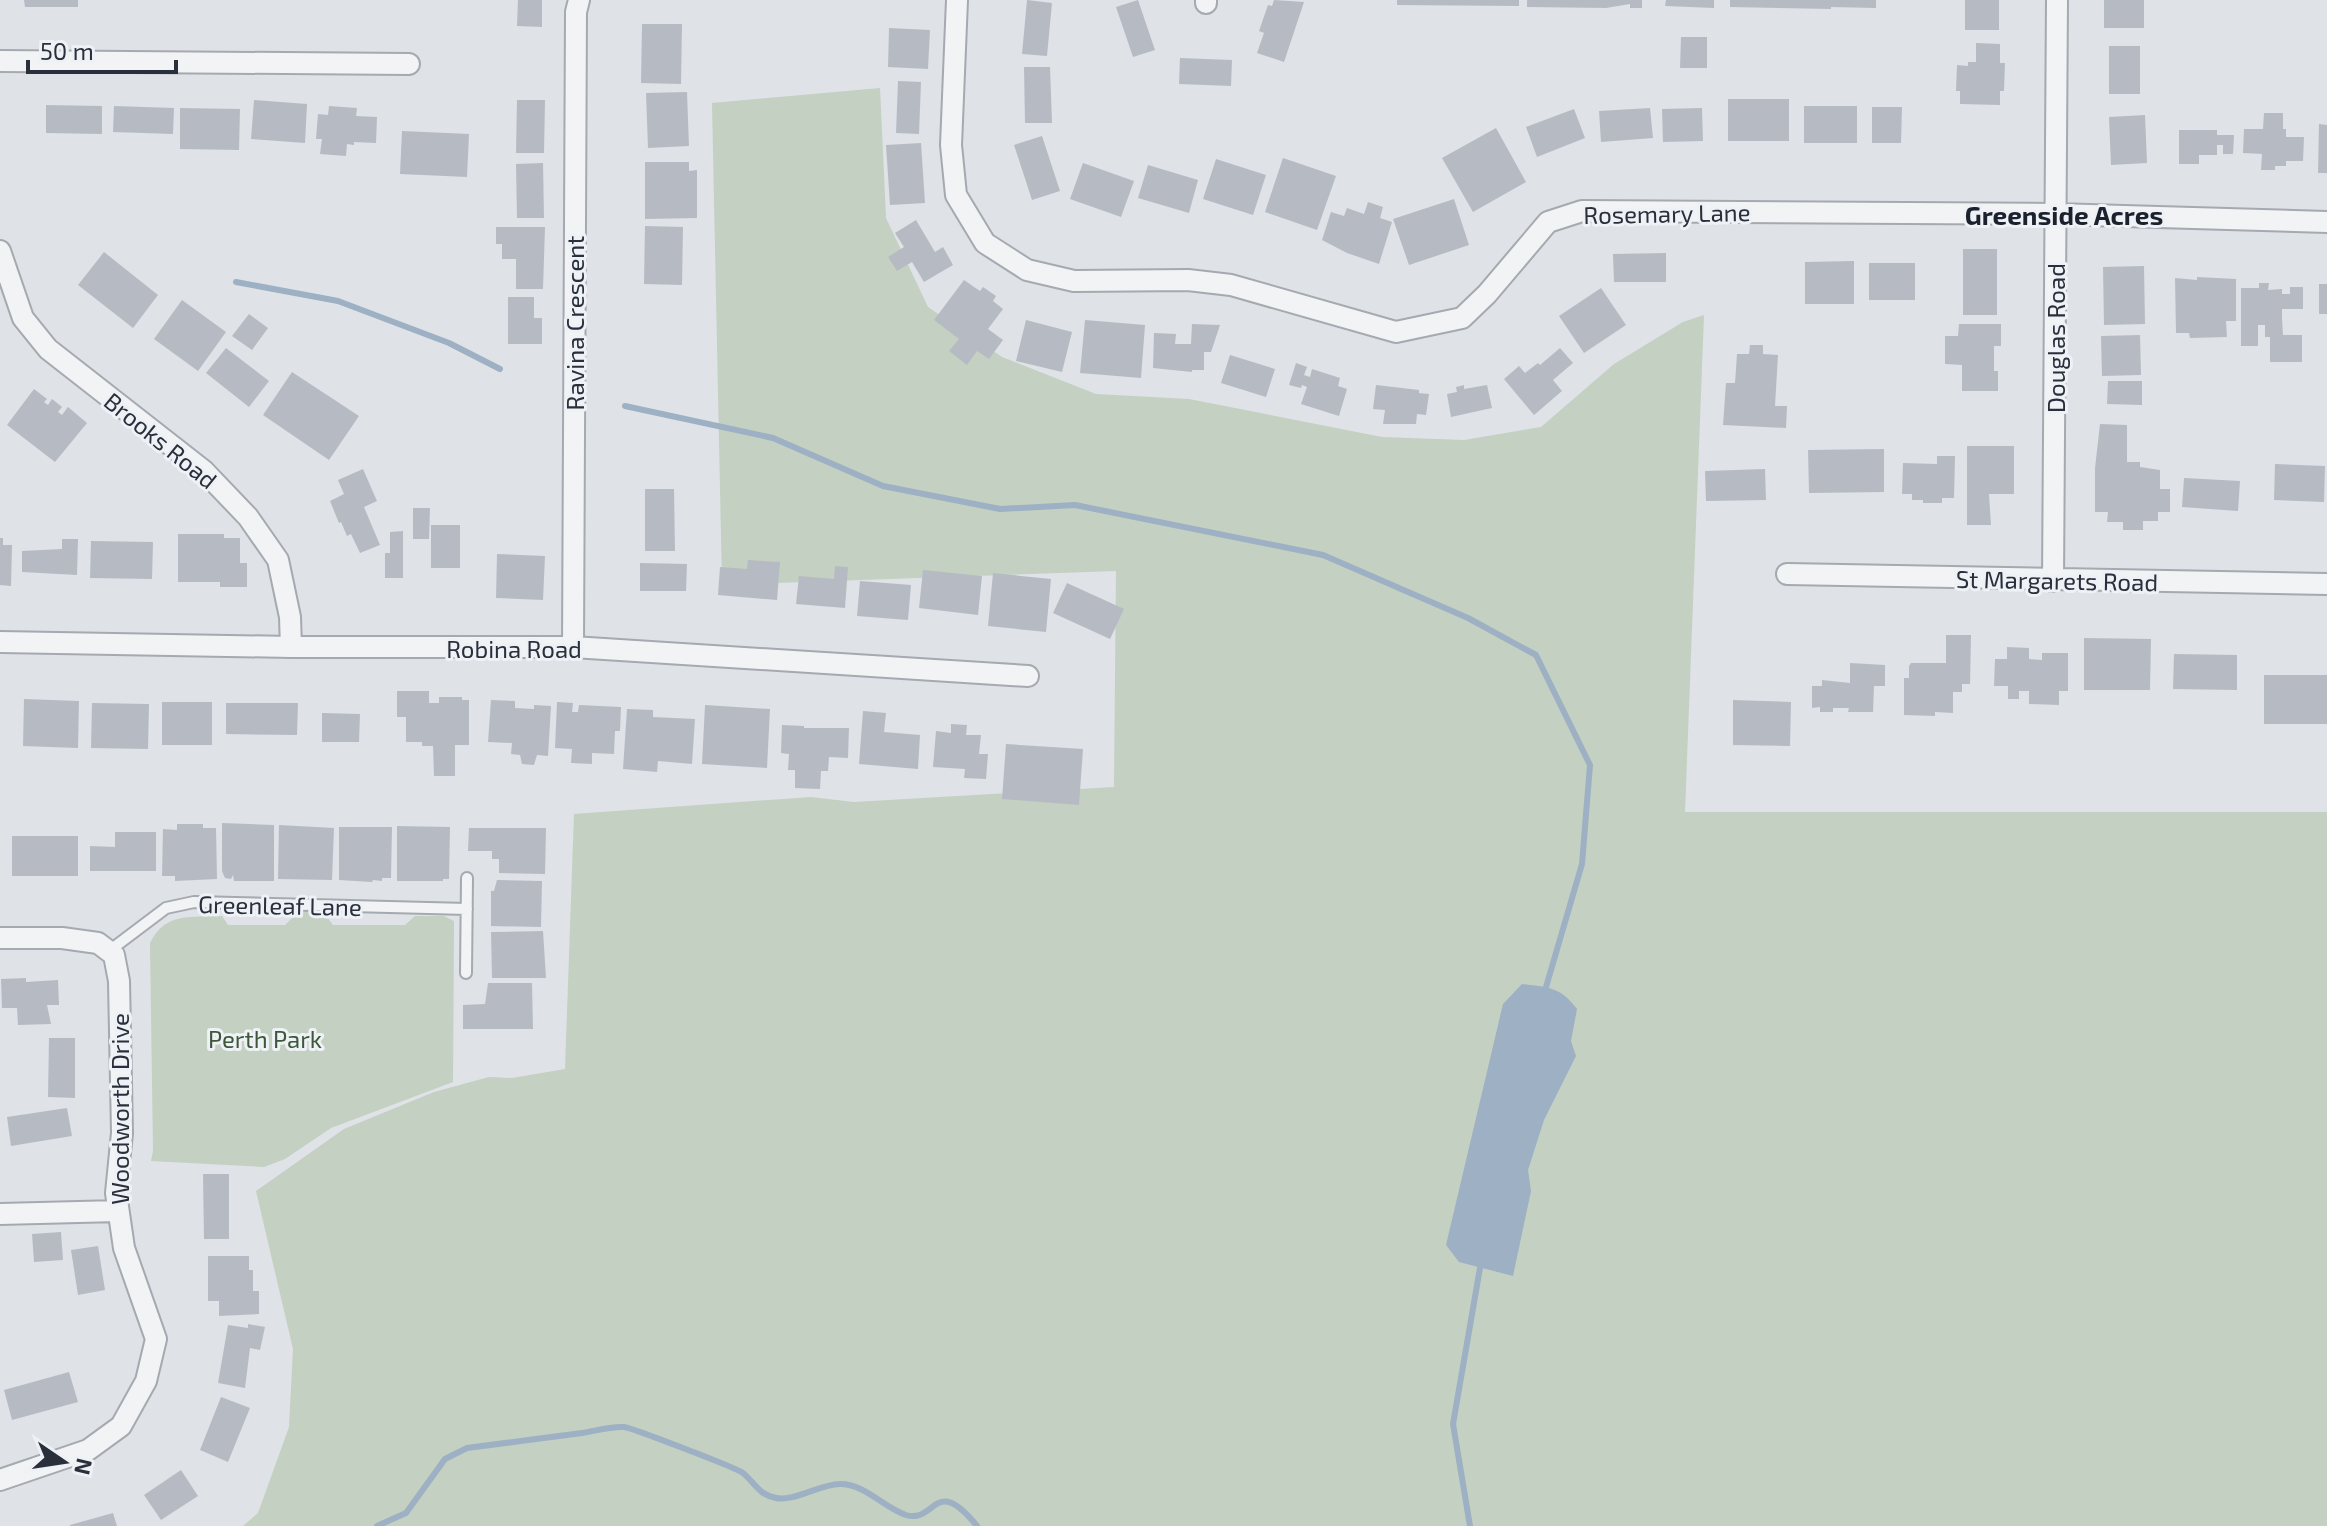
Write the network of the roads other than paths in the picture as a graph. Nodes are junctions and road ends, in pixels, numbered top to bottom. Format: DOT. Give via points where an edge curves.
graph roads {
  1 [pos="579,0"];
  2 [pos="957,0"];
  3 [pos="2057,0"];
  4 [pos="0,61"];
  5 [pos="409,64"];
  6 [pos="2055,214"];
  7 [pos="2327,222"];
  8 [pos="0,251"];
  9 [pos="1787,574"];
  10 [pos="2053,581"];
  11 [pos="2327,584"];
  12 [pos="0,642"];
  13 [pos="291,647"];
  14 [pos="573,647"];
  15 [pos="1028,676"];
  16 [pos="467,878"];
  17 [pos="467,909"];
  18 [pos="0,938"];
  19 [pos="109,951"];
  20 [pos="466,973"];
  21 [pos="118,1211"];
  22 [pos="0,1214"];
  23 [pos="0,1480"];
  1 -- 14 [label="street, Ravina Crescent"];
  2 -- 6 [label="street, Rosemary Lane" via="951,145 956,195 985,243 1027,270 1074,281 1231,285 1396,332 1462,318 1548,222 1582,211"];
  3 -- 6 [label="street, Douglas Road"];
  4 -- 5 [label="street"];
  6 -- 7 [label="street, Rosemary Lane"];
  6 -- 10 [label="street, Douglas Road"];
  8 -- 13 [label="street, Brooks Road" via="23,318 48,349 204,471 248,517 278,560"];
  9 -- 10 [label="street, St Margarets Road"];
  10 -- 11 [label="street, St Margarets Road"];
  12 -- 13 [label="street, Robina Road"];
  13 -- 14 [label="street, Robina Road"];
  14 -- 15 [label="street, Robina Road"];
  16 -- 17 [label="lane"];
  17 -- 19 [label="lane, Greenleaf Lane" via="194,902 166,908"];
  17 -- 20 [label="lane"];
  18 -- 19 [label="street" via="62,938 98,943"];
  19 -- 21 [label="street, Woodworth Drive" via="119,981"];
  21 -- 22 [label="street"];
  21 -- 23 [label="street, Woodworth Drive" via="124,1248 156,1339 146,1381 121,1426 88,1450"];
}
